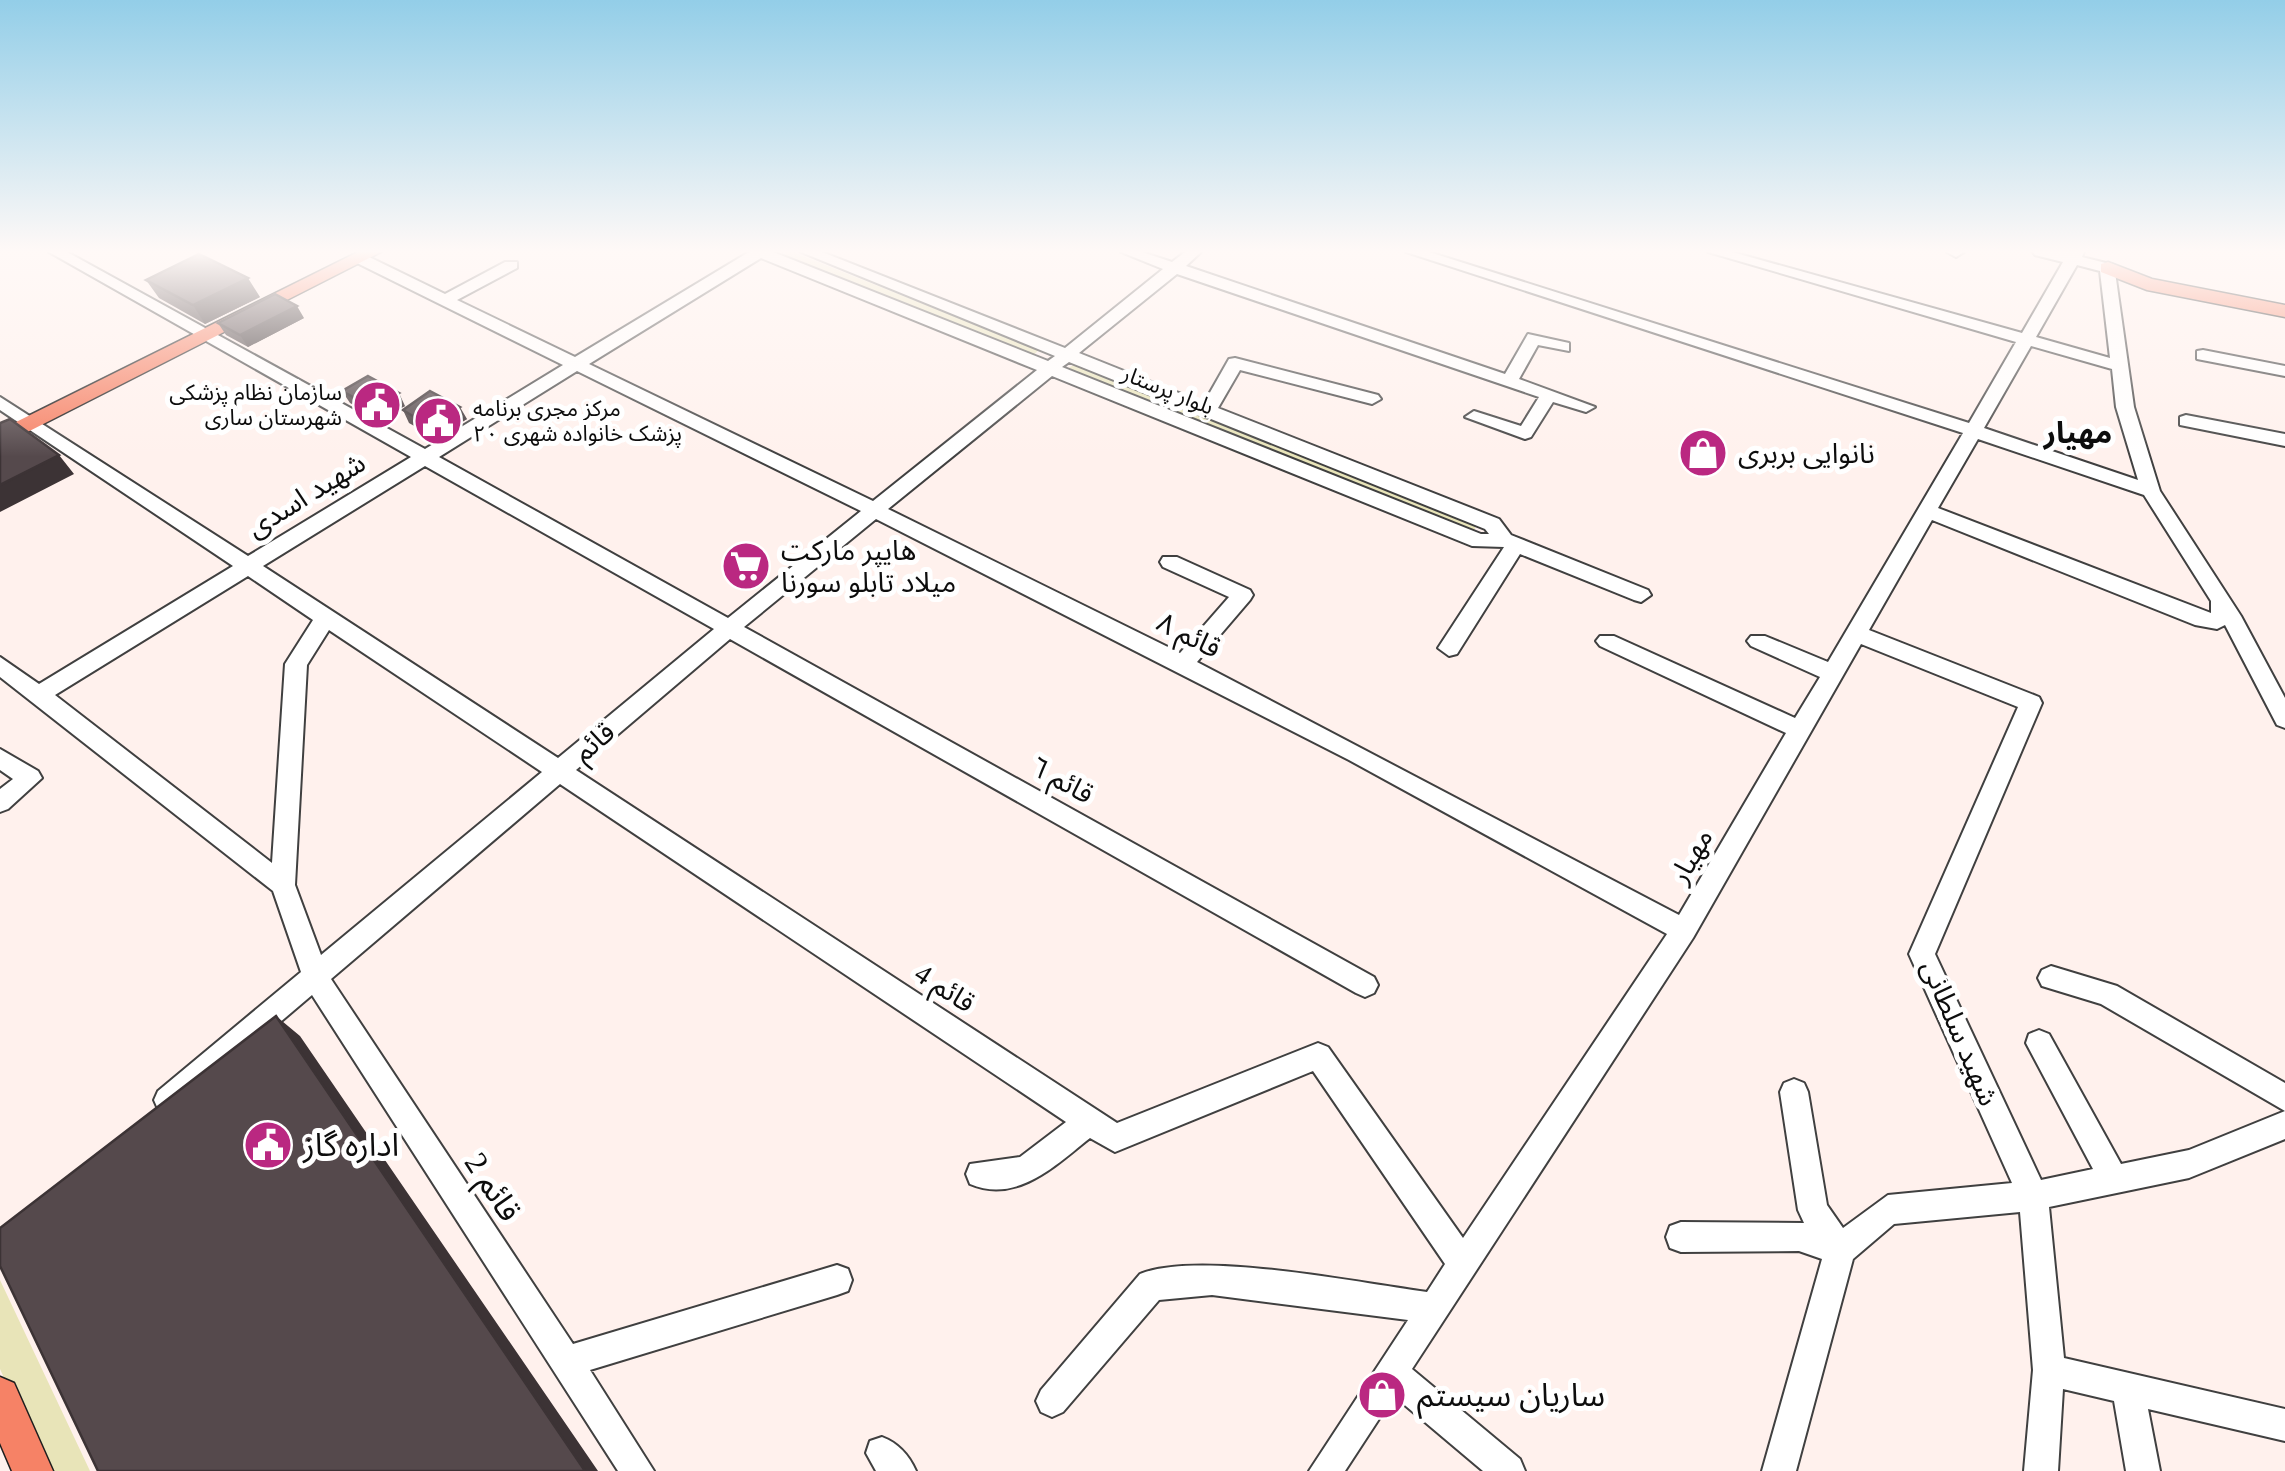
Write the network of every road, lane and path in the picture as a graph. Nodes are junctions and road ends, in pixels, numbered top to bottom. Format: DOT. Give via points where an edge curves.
graph roads {
  1 [pos="181,321"];
  2 [pos="227,321"];
  3 [pos="487,321"];
  4 [pos="644,321"];
  5 [pos="930,321"];
  6 [pos="981,321"];
  7 [pos="1107,321"];
  8 [pos="1330,321"];
  9 [pos="1634,321"];
  10 [pos="1949,321"];
  11 [pos="2035,321"];
  12 [pos="2114,321"];
  13 [pos="203,333"];
  14 [pos="2022,342"];
  15 [pos="1563,347"];
  16 [pos="1065,354"];
  17 [pos="2203,355"];
  18 [pos="572,363"];
  19 [pos="2120,366"];
  20 [pos="1047,368"];
  21 [pos="2285,371"];
  22 [pos="1508,381"];
  23 [pos="1548,395"];
  24 [pos="1372,399"];
  25 [pos="0,402"];
  26 [pos="1586,408"];
  27 [pos="1208,411"];
  28 [pos="1474,417"];
  29 [pos="2186,420"];
  30 [pos="28,421"];
  31 [pos="1971,429"];
  32 [pos="0,431"];
  33 [pos="0,439"];
  34 [pos="2285,440"];
  35 [pos="423,454"];
  36 [pos="2151,492"];
  37 [pos="873,509"];
  38 [pos="1925,510"];
  39 [pos="1510,542"];
  40 [pos="1170,562"];
  41 [pos="243,566"];
  42 [pos="1641,595"];
  43 [pos="2222,600"];
  44 [pos="326,617"];
  45 [pos="730,627"];
  46 [pos="1854,633"];
  47 [pos="1607,641"];
  48 [pos="1758,641"];
  49 [pos="1450,648"];
  50 [pos="0,665"];
  51 [pos="1182,665"];
  52 [pos="1832,672"];
  53 [pos="38,694"];
  54 [pos="2285,719"];
  55 [pos="1799,729"];
  56 [pos="0,758"];
  57 [pos="557,772"];
  58 [pos="0,802"];
  59 [pos="283,885"];
  60 [pos="1684,930"];
  61 [pos="316,978"];
  62 [pos="2051,978"];
  63 [pos="1365,985"];
  64 [pos="2039,1043"];
  65 [pos="1794,1092"];
  66 [pos="2285,1098"];
  67 [pos="150,1115"];
  68 [pos="1089,1121"];
  69 [pos="2285,1125"];
  70 [pos="980,1174"];
  71 [pos="2114,1179"];
  72 [pos="2033,1196"];
  73 [pos="1681,1237"];
  74 [pos="1840,1250"];
  75 [pos="1463,1264"];
  76 [pos="836,1280"];
  77 [pos="1435,1308"];
  78 [pos="565,1362"];
  79 [pos="2048,1370"];
  80 [pos="1391,1372"];
  81 [pos="2128,1389"];
  82 [pos="0,1397"];
  83 [pos="1052,1402"];
  84 [pos="2285,1426"];
  85 [pos="33,1471"];
  86 [pos="637,1471"];
  87 [pos="1326,1471"];
  88 [pos="1508,1471"];
  89 [pos="1779,1471"];
  90 [pos="2041,1471"];
  91 [pos="2143,1471"];
  1 -- 13 [label="street, قائم ٦"];
  2 -- 13 [label="main road"];
  3 -- 18 [label="street, قائم ٨"];
  4 -- 18 [label="street, شهید اسدی"];
  5 -- 20 [label="street, بلوار پرستار"];
  6 -- 16 [label="street, بلوار پرستار"];
  7 -- 16 [label="street, قائم"];
  8 -- 22 [label="street"];
  9 -- 31 [label="street"];
  10 -- 14 [label="street"];
  11 -- 14 [label="street, مهیار"];
  12 -- 19 [label="street"];
  13 -- 30 [label="main road"];
  13 -- 35 [label="street, قائم ٦"];
  14 -- 19 [label="street"];
  14 -- 31 [label="street, مهیار"];
  15 -- 22 [label="street" via="1534,338"];
  16 -- 20 [label="street, قائم"];
  16 -- 27 [label="street, بلوار پرستار"];
  17 -- 21 [label="street"];
  18 -- 35 [label="street, شهید اسدی"];
  18 -- 37 [label="street, قائم ٨"];
  19 -- 36 [label="street"];
  20 -- 37 [label="street, قائم"];
  20 -- 39 [label="street, بلوار پرستار" via="1479,541"];
  22 -- 23 [label="street"];
  23 -- 26 [label="street"];
  23 -- 28 [label="street" via="1525,433"];
  24 -- 27 [label="street" via="1235,363"];
  25 -- 30 [label="street, قائم 4"];
  27 -- 39 [label="street, بلوار پرستار" via="1492,524"];
  29 -- 34 [label="street"];
  30 -- 32 [label="main road"];
  30 -- 33 [label="main road"];
  30 -- 41 [label="street, قائم 4"];
  31 -- 36 [label="street"];
  31 -- 38 [label="street, مهیار"];
  35 -- 41 [label="street, شهید اسدی"];
  35 -- 45 [label="street, قائم ٦"];
  36 -- 43 [label="street"];
  37 -- 45 [label="street, قائم"];
  37 -- 51 [label="street, قائم ٨"];
  38 -- 43 [label="street" via="2202,620 2217,621"];
  38 -- 46 [label="street, مهیار"];
  39 -- 42 [label="street, بلوار پرستار"];
  39 -- 49 [label="street"];
  40 -- 51 [label="street" via="1242,595"];
  41 -- 44 [label="street, قائم 4"];
  41 -- 53 [label="street, شهید اسدی"];
  43 -- 54 [label="street"];
  44 -- 57 [label="street, قائم 4"];
  44 -- 59 [label="street" via="296,664"];
  45 -- 57 [label="street, قائم"];
  45 -- 63 [label="street, قائم ٦"];
  46 -- 52 [label="street, مهیار"];
  46 -- 72 [label="street, شهید سلطانی" via="2031,703 1922,954"];
  47 -- 55 [label="street"];
  48 -- 52 [label="street"];
  50 -- 53 [label="street"];
  51 -- 60 [label="street, قائم ٨" via="1478,815"];
  52 -- 55 [label="street, مهیار"];
  53 -- 59 [label="street"];
  55 -- 60 [label="street, مهیار"];
  56 -- 58 [label="street" via="30,778"];
  57 -- 61 [label="street, قائم"];
  57 -- 68 [label="street, قائم 4"];
  59 -- 61 [label="street, قائم 2"];
  60 -- 75 [label="street, مهیار"];
  61 -- 67 [label="street, قائم"];
  61 -- 78 [label="street, قائم 2"];
  62 -- 66 [label="street" via="2108,994"];
  64 -- 71 [label="street"];
  65 -- 74 [label="street" via="1813,1210"];
  68 -- 70 [label="street" via="1024,1171"];
  68 -- 75 [label="street, قائم 4" via="1115,1138 1318,1056"];
  69 -- 71 [label="street" via="2190,1164"];
  71 -- 72 [label="street"];
  72 -- 74 [label="street" via="1888,1210"];
  72 -- 79 [label="street, شهید سلطانی"];
  73 -- 74 [label="street" via="1799,1236"];
  74 -- 89 [label="street"];
  75 -- 77 [label="street, مهیار"];
  76 -- 78 [label="street"];
  77 -- 80 [label="street, مهیار"];
  77 -- 83 [label="street" via="1212,1280 1151,1286"];
  78 -- 86 [label="street, قائم 2"];
  79 -- 81 [label="street"];
  79 -- 90 [label="street, شهید سلطانی"];
  80 -- 87 [label="street, مهیار"];
  80 -- 88 [label="street"];
  81 -- 84 [label="street"];
  81 -- 91 [label="street"];
  82 -- 85 [label="main road"];
}
